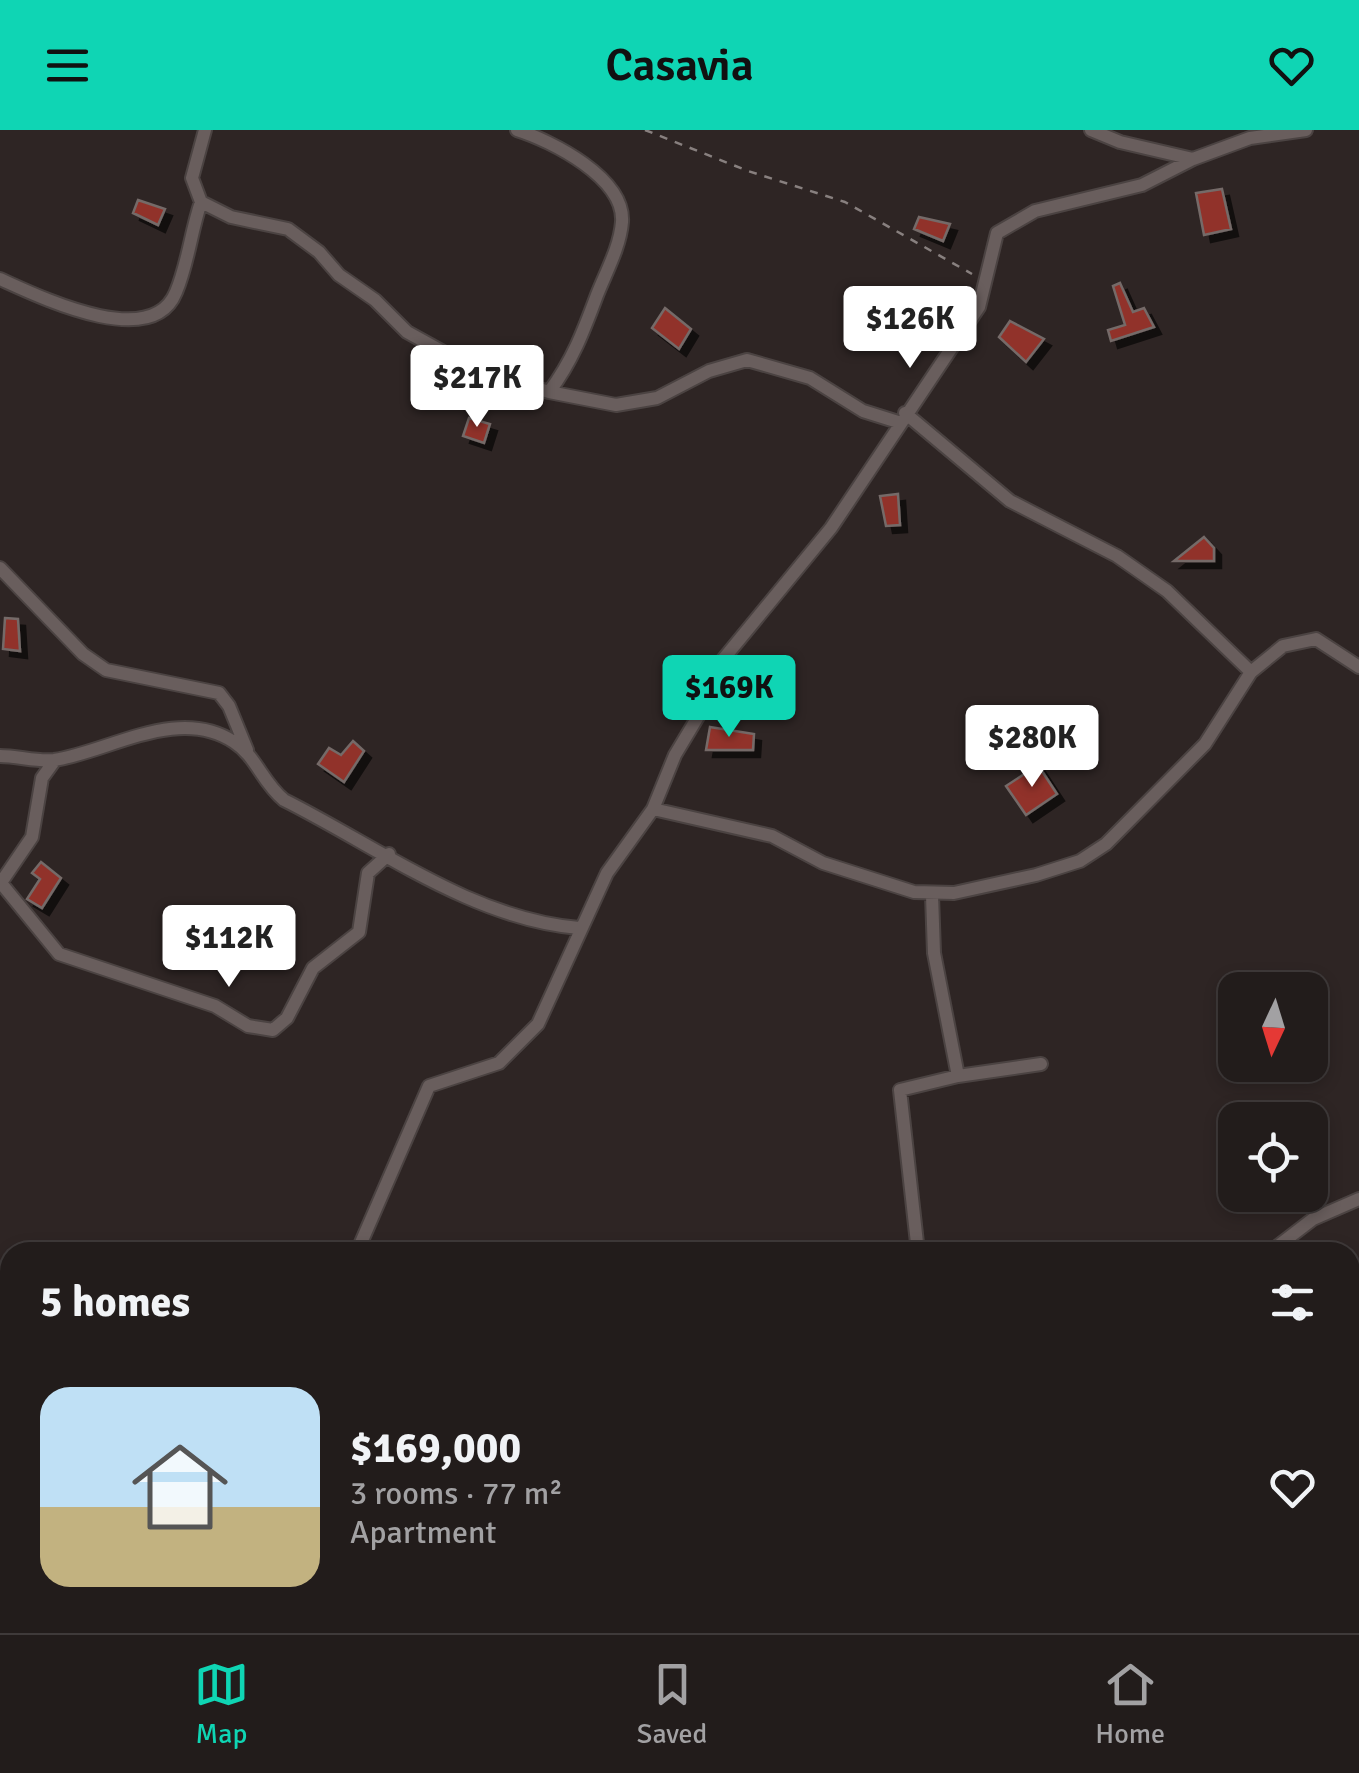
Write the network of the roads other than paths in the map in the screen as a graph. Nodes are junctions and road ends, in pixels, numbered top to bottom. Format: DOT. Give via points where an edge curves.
graph roads {
  1 [pos="205,130"];
  2 [pos="518,130"];
  3 [pos="1092,130"];
  4 [pos="1306,130"];
  5 [pos="1193,159"];
  6 [pos="201,202"];
  7 [pos="0,279"];
  8 [pos="550,392"];
  9 [pos="902,418"];
  10 [pos="0,568"];
  11 [pos="1359,667"];
  12 [pos="1251,672"];
  13 [pos="248,752"];
  14 [pos="0,756"];
  15 [pos="54,760"];
  16 [pos="653,809"];
  17 [pos="388,854"];
  18 [pos="0,884"];
  19 [pos="932,895"];
  20 [pos="579,928"];
  21 [pos="1042,1064"];
  22 [pos="958,1076"];
  23 [pos="1359,1199"];
  24 [pos="361,1242"];
  25 [pos="917,1242"];
  26 [pos="1283,1242"];
  1 -- 6 [label="street" via="192,178"];
  2 -- 8 [label="street" via="584,161 619,204 622,219 570,365"];
  3 -- 5 [label="street"];
  4 -- 5 [label="street" via="1250,138"];
  5 -- 9 [label="street" via="1142,186 1013,220 998,233 979,307"];
  6 -- 7 [label="street" via="176,293 148,318 82,311"];
  6 -- 8 [label="street" via="288,229 407,332 474,369"];
  8 -- 9 [label="street" via="640,402 747,360 810,378 863,411"];
  9 -- 12 [label="street" via="1010,501 1118,556 1167,592"];
  9 -- 16 [label="street" via="831,528 716,668"];
  10 -- 13 [label="street" via="106,670 219,693"];
  11 -- 12 [label="street" via="1326,643 1302,638"];
  12 -- 19 [label="street" via="1205,744 1106,844 1080,861 1036,875"];
  13 -- 15 [label="street" via="230,739 145,730"];
  13 -- 17 [label="street" via="263,784 284,800"];
  14 -- 15 [label="street"];
  15 -- 18 [label="street" via="42,778 32,837"];
  16 -- 19 [label="street" via="772,836 857,876"];
  16 -- 20 [label="street"];
  17 -- 18 [label="street" via="368,873 359,932 313,968 274,1030 59,954"];
  17 -- 20 [label="street" via="524,922"];
  19 -- 22 [label="street" via="934,953"];
  20 -- 24 [label="street" via="538,1024 515,1050 500,1063 430,1086"];
  21 -- 22 [label="street"];
  22 -- 25 [label="street" via="900,1090"];
  23 -- 26 [label="street" via="1313,1219"];
}
